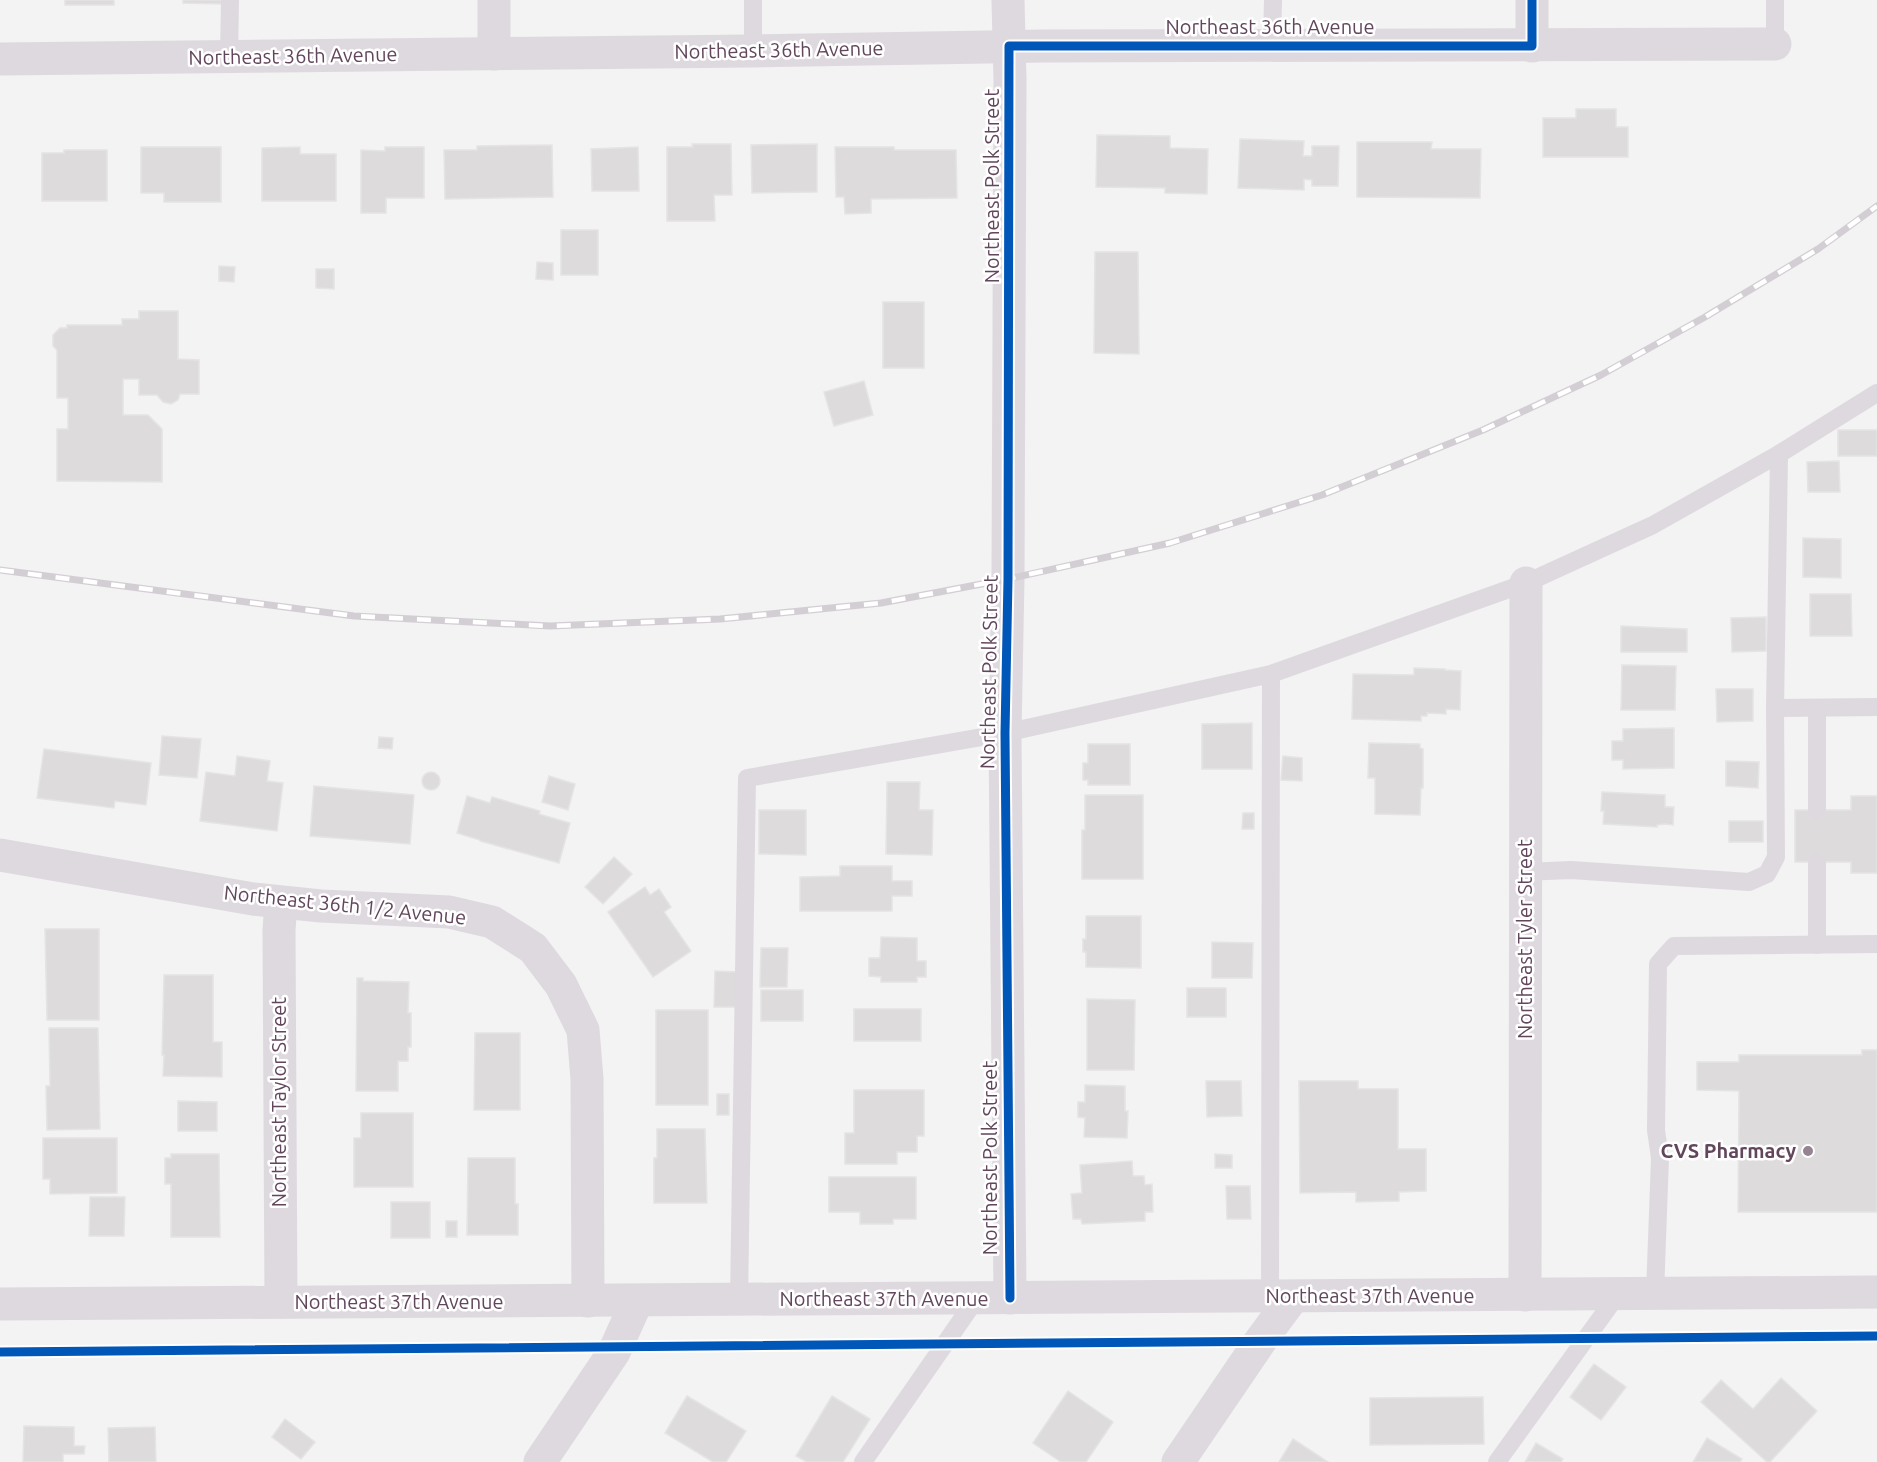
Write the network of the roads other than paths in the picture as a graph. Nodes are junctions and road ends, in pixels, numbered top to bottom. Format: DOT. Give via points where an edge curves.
graph roads {
  1 [pos="230,0"];
  2 [pos="494,0"];
  3 [pos="753,0"];
  4 [pos="1008,0"];
  5 [pos="1272,0"];
  6 [pos="1532,0"];
  7 [pos="1775,0"];
  8 [pos="1775,44"];
  9 [pos="1272,45"];
  10 [pos="1009,46"];
  11 [pos="1532,46"];
  12 [pos="753,51"];
  13 [pos="494,54"];
  14 [pos="229,57"];
  15 [pos="0,59"];
  16 [pos="1877,393"];
  17 [pos="1779,454"];
  18 [pos="1526,584"];
  19 [pos="1271,674"];
  20 [pos="1877,707"];
  21 [pos="1775,708"];
  22 [pos="1817,708"];
  23 [pos="1005,733"];
  24 [pos="1817,810"];
  25 [pos="0,855"];
  26 [pos="1817,862"];
  27 [pos="1524,872"];
  28 [pos="281,903"];
  29 [pos="1877,944"];
  30 [pos="1817,945"];
  31 [pos="1877,1292"];
  32 [pos="1618,1294"];
  33 [pos="1656,1294"];
  34 [pos="1525,1295"];
  35 [pos="1281,1297"];
  36 [pos="1010,1298"];
  37 [pos="976,1299"];
  38 [pos="588,1301"];
  39 [pos="637,1301"];
  40 [pos="739,1301"];
  41 [pos="280,1302"];
  42 [pos="0,1304"];
  43 [pos="540,1462"];
  44 [pos="863,1462"];
  45 [pos="1178,1462"];
  46 [pos="1497,1462"];
  1 -- 14 [label="lane"];
  2 -- 13 [label="street"];
  3 -- 12 [label="lane"];
  4 -- 10 [label="street, Northeast Polk Street"];
  5 -- 9 [label="lane"];
  6 -- 11 [label="street"];
  7 -- 8 [label="lane"];
  8 -- 11 [label="street, Northeast 36th Avenue"];
  9 -- 10 [label="street, Northeast 36th Avenue"];
  9 -- 11 [label="street, Northeast 36th Avenue"];
  10 -- 12 [label="street, Northeast 36th Avenue"];
  10 -- 23 [label="street, Northeast Polk Street"];
  12 -- 13 [label="street, Northeast 36th Avenue"];
  13 -- 14 [label="street, Northeast 36th Avenue"];
  14 -- 15 [label="street, Northeast 36th Avenue"];
  16 -- 17 [label="lane"];
  17 -- 18 [label="lane" via="1653,525"];
  17 -- 21 [label="lane"];
  18 -- 19 [label="lane"];
  18 -- 27 [label="street, Northeast Tyler Street"];
  19 -- 23 [label="lane"];
  19 -- 35 [label="lane"];
  20 -- 22 [label="lane"];
  21 -- 22 [label="lane"];
  21 -- 27 [label="lane" via="1776,857 1767,874 1749,882 1571,870"];
  22 -- 24 [label="lane"];
  23 -- 36 [label="street, Northeast Polk Street"];
  23 -- 40 [label="lane" via="747,778"];
  25 -- 28 [label="street, Northeast 36th 1/2 Avenue"];
  26 -- 30 [label="lane"];
  27 -- 34 [label="street, Northeast Tyler Street"];
  28 -- 38 [label="street, Northeast 36th 1/2 Avenue" via="449,912 492,922 533,948 561,986 583,1030 587,1079"];
  28 -- 41 [label="street, Northeast Taylor Street"];
  29 -- 30 [label="lane"];
  30 -- 33 [label="lane" via="1674,946 1658,964 1656,1130 1660,1158"];
  31 -- 33 [label="street, Northeast 37th Avenue"];
  32 -- 33 [label="street, Northeast 37th Avenue"];
  32 -- 34 [label="street, Northeast 37th Avenue"];
  32 -- 46 [label="lane"];
  34 -- 35 [label="street, Northeast 37th Avenue"];
  35 -- 36 [label="street, Northeast 37th Avenue"];
  35 -- 45 [label="street"];
  36 -- 37 [label="street, Northeast 37th Avenue"];
  37 -- 40 [label="street, Northeast 37th Avenue"];
  37 -- 44 [label="lane"];
  38 -- 39 [label="street, Northeast 37th Avenue"];
  38 -- 41 [label="street, Northeast 37th Avenue"];
  39 -- 40 [label="street, Northeast 37th Avenue"];
  39 -- 43 [label="street" via="614,1352"];
  41 -- 42 [label="street, Northeast 37th Avenue"];
}
